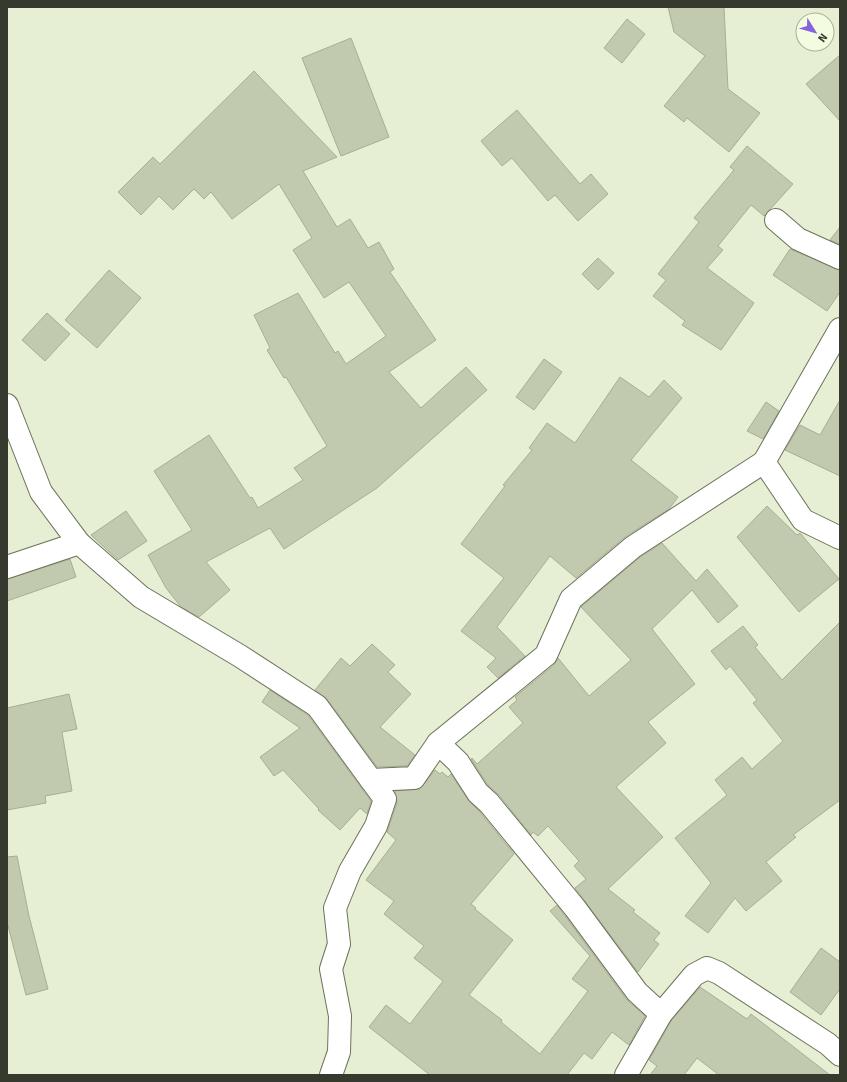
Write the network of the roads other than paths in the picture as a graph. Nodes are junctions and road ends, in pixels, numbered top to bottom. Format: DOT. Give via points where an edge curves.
graph roads {
  1 [pos="776,220"];
  2 [pos="840,258"];
  3 [pos="840,329"];
  4 [pos="7,405"];
  5 [pos="764,462"];
  6 [pos="840,538"];
  7 [pos="80,543"];
  8 [pos="7,567"];
  9 [pos="438,743"];
  10 [pos="371,780"];
  11 [pos="661,1014"];
  12 [pos="840,1055"];
  13 [pos="331,1075"];
  14 [pos="626,1075"];
  1 -- 2 [label="street" via="798,239"];
  3 -- 5 [label="street"];
  4 -- 7 [label="street" via="41,492"];
  5 -- 6 [label="street" via="803,520"];
  5 -- 9 [label="street" via="633,547 572,599 546,655"];
  7 -- 8 [label="street"];
  7 -- 10 [label="street" via="141,597 318,706"];
  9 -- 10 [label="street" via="414,778"];
  9 -- 11 [label="street" via="458,762 478,793 575,908 638,992"];
  10 -- 13 [label="street" via="385,799 376,826 350,871 335,908 340,944 331,969 340,1016 339,1052"];
  11 -- 12 [label="street" via="694,975 707,968 719,973 828,1044"];
  11 -- 14 [label="street"];
}
